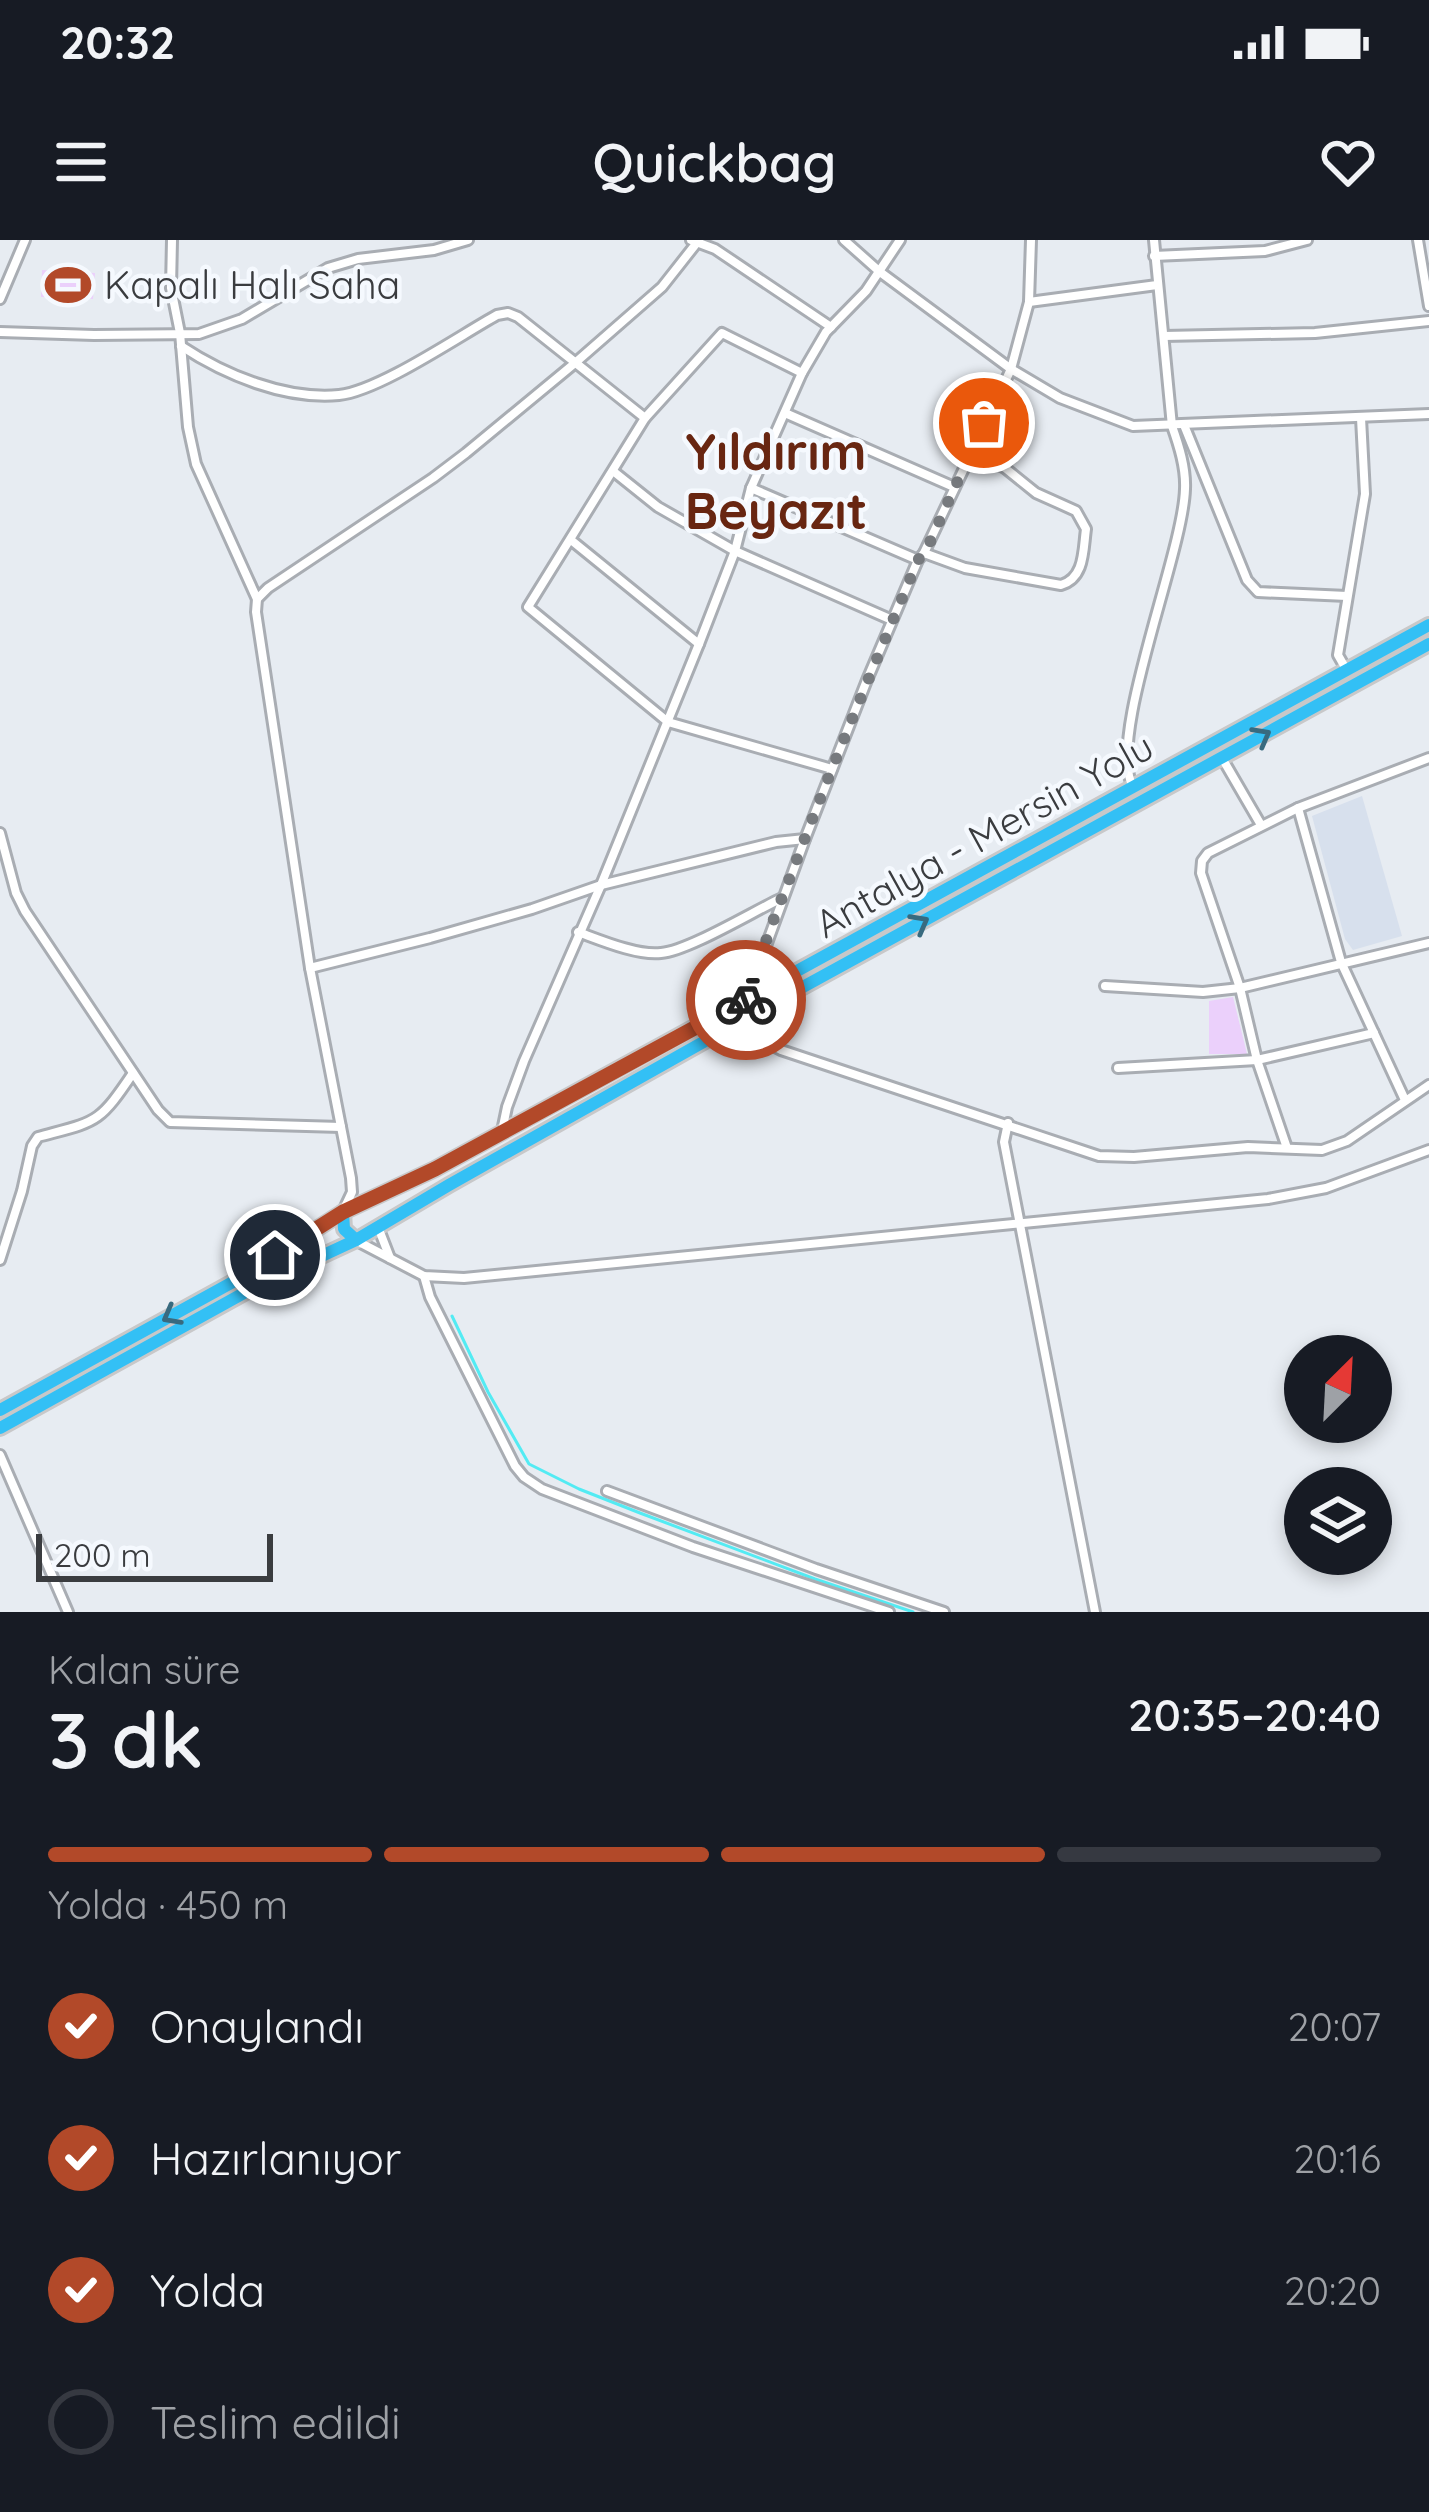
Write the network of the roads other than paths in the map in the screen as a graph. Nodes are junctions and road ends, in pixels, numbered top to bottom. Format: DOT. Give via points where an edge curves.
graph roads {
  1 [pos="25,240"];
  2 [pos="172,240"];
  3 [pos="468,240"];
  4 [pos="844,240"];
  5 [pos="900,240"];
  6 [pos="1031,240"];
  7 [pos="1154,240"];
  8 [pos="1306,240"];
  9 [pos="1418,240"];
  10 [pos="696,241"];
  11 [pos="1154,256"];
  12 [pos="1425,256"];
  13 [pos="880,272"];
  14 [pos="1157,286"];
  15 [pos="0,299"];
  16 [pos="1029,302"];
  17 [pos="1429,306"];
  18 [pos="1429,321"];
  19 [pos="831,327"];
  20 [pos="0,332"];
  21 [pos="180,333"];
  22 [pos="1164,336"];
  23 [pos="181,346"];
  24 [pos="575,363"];
  25 [pos="1011,369"];
  26 [pos="802,373"];
  27 [pos="785,413"];
  28 [pos="1429,414"];
  29 [pos="645,418"];
  30 [pos="1361,418"];
  31 [pos="1184,425"];
  32 [pos="1172,426"];
  33 [pos="971,450"];
  34 [pos="613,471"];
  35 [pos="954,487"];
  36 [pos="751,488"];
  37 [pos="571,540"];
  38 [pos="735,551"];
  39 [pos="921,556"];
  40 [pos="1347,596"];
  41 [pos="257,599"];
  42 [pos="892,620"];
  43 [pos="1429,625"];
  44 [pos="699,644"];
  45 [pos="1429,644"];
  46 [pos="1347,670"];
  47 [pos="668,722"];
  48 [pos="1222,758"];
  49 [pos="1429,758"];
  50 [pos="832,769"];
  51 [pos="1133,787"];
  52 [pos="1298,808"];
  53 [pos="1261,825"];
  54 [pos="0,833"];
  55 [pos="805,838"];
  56 [pos="601,885"];
  57 [pos="782,898"];
  58 [pos="578,932"];
  59 [pos="1429,943"];
  60 [pos="1341,962"];
  61 [pos="310,968"];
  62 [pos="1105,986"];
  63 [pos="1240,988"];
  64 [pos="750,998"];
  65 [pos="739,1022"];
  66 [pos="1374,1033"];
  67 [pos="1257,1060"];
  68 [pos="1118,1068"];
  69 [pos="133,1072"];
  70 [pos="1429,1085"];
  71 [pos="1405,1100"];
  72 [pos="1008,1123"];
  73 [pos="341,1127"];
  74 [pos="502,1132"];
  75 [pos="1287,1148"];
  76 [pos="1429,1150"];
  77 [pos="351,1178"];
  78 [pos="368,1200"];
  79 [pos="343,1212"];
  80 [pos="1020,1222"];
  81 [pos="378,1227"];
  82 [pos="356,1240"];
  83 [pos="390,1259"];
  84 [pos="0,1261"];
  85 [pos="424,1276"];
  86 [pos="0,1410"];
  87 [pos="0,1428"];
  88 [pos="0,1455"];
  89 [pos="607,1491"];
  90 [pos="68,1612"];
  91 [pos="889,1612"];
  92 [pos="944,1612"];
  93 [pos="1095,1612"];
  1 -- 15 [label="street"];
  2 -- 21 [label="street"];
  3 -- 21 [label="street" via="328,268 242,319"];
  4 -- 13 [label="street"];
  5 -- 13 [label="street"];
  6 -- 16 [label="street"];
  7 -- 11 [label="street"];
  8 -- 11 [label="street" via="1264,251"];
  9 -- 12 [label="street"];
  10 -- 19 [label="street"];
  10 -- 24 [label="street" via="662,287"];
  11 -- 14 [label="street"];
  12 -- 17 [label="street"];
  13 -- 19 [label="street"];
  13 -- 25 [label="street"];
  14 -- 16 [label="street"];
  14 -- 22 [label="street"];
  16 -- 25 [label="street"];
  18 -- 22 [label="street"];
  19 -- 26 [label="street"];
  20 -- 21 [label="street"];
  21 -- 23 [label="street"];
  22 -- 32 [label="street"];
  23 -- 24 [label="street" via="258,384 341,395 508,313"];
  23 -- 41 [label="street" via="196,464"];
  24 -- 29 [label="street"];
  24 -- 41 [label="street" via="433,478"];
  25 -- 32 [label="street" via="1133,426"];
  25 -- 33 [label="street"];
  26 -- 27 [label="street"];
  26 -- 29 [label="street" via="722,333"];
  27 -- 35 [label="street"];
  27 -- 36 [label="street"];
  28 -- 30 [label="street"];
  29 -- 34 [label="street"];
  30 -- 31 [label="street"];
  30 -- 40 [label="street" via="1365,494"];
  31 -- 32 [label="street"];
  31 -- 40 [label="street" via="1258,592"];
  32 -- 51 [label="street" via="1185,492 1132,718"];
  33 -- 35 [label="street"];
  33 -- 39 [label="street" via="1076,512 1086,529 1079,574 1061,585"];
  34 -- 37 [label="street"];
  34 -- 38 [label="street"];
  35 -- 39 [label="street"];
  36 -- 38 [label="street"];
  36 -- 39 [label="street"];
  37 -- 44 [label="street"];
  37 -- 47 [label="street" via="528,607"];
  38 -- 42 [label="street"];
  38 -- 44 [label="street"];
  39 -- 42 [label="street"];
  40 -- 46 [label="street" via="1339,655"];
  41 -- 61 [label="street"];
  42 -- 50 [label="street"];
  43 -- 46 [label="highway, Antalya - Mersin Yolu"];
  44 -- 47 [label="street"];
  48 -- 45 [label="highway, Antalya - Mersin Yolu, one-way"];
  46 -- 51 [label="highway, Antalya - Mersin Yolu"];
  47 -- 50 [label="street"];
  47 -- 56 [label="street"];
  48 -- 53 [label="street"];
  65 -- 48 [label="highway, Antalya - Mersin Yolu, one-way"];
  49 -- 52 [label="street"];
  50 -- 55 [label="street"];
  51 -- 64 [label="highway, Antalya - Mersin Yolu"];
  52 -- 53 [label="street"];
  52 -- 60 [label="street"];
  53 -- 63 [label="street" via="1202,861"];
  54 -- 69 [label="street" via="25,910"];
  55 -- 56 [label="street"];
  55 -- 57 [label="street"];
  56 -- 58 [label="street"];
  56 -- 61 [label="street"];
  57 -- 58 [label="street" via="657,954"];
  57 -- 64 [label="street"];
  58 -- 74 [label="street"];
  59 -- 60 [label="street"];
  60 -- 63 [label="street"];
  60 -- 66 [label="street"];
  61 -- 73 [label="street"];
  62 -- 63 [label="street"];
  63 -- 67 [label="street"];
  64 -- 74 [label="highway, Antalya - Mersin Yolu"];
  65 -- 72 [label="street" via="782,1050"];
  65 -- 81 [label="highway, Antalya - Mersin Yolu"];
  66 -- 67 [label="street"];
  66 -- 71 [label="street"];
  67 -- 68 [label="street"];
  67 -- 75 [label="street"];
  69 -- 73 [label="street" via="170,1122"];
  69 -- 84 [label="street" via="100,1118 38,1137"];
  70 -- 71 [label="street"];
  71 -- 75 [label="street" via="1347,1141 1322,1150"];
  72 -- 75 [label="street" via="1099,1156"];
  72 -- 80 [label="street" via="1004,1142"];
  73 -- 77 [label="street"];
  74 -- 78 [label="highway, Antalya - Mersin Yolu"];
  76 -- 80 [label="street" via="1326,1188 1268,1199"];
  77 -- 78 [label="street"];
  77 -- 79 [label="street"];
  78 -- 79 [label="highway, Antalya - Mersin Yolu"];
  78 -- 81 [label="highway"];
  79 -- 82 [label="highway" via="344,1229"];
  79 -- 86 [label="highway, Antalya - Mersin Yolu, one-way"];
  80 -- 85 [label="street"];
  80 -- 93 [label="street"];
  81 -- 82 [label="highway, Antalya - Mersin Yolu"];
  81 -- 83 [label="street"];
  82 -- 83 [label="street"];
  82 -- 87 [label="highway, Antalya - Mersin Yolu"];
  83 -- 85 [label="street"];
  85 -- 91 [label="street" via="524,1477 693,1547"];
  88 -- 90 [label="street"];
  89 -- 92 [label="street"];
}
